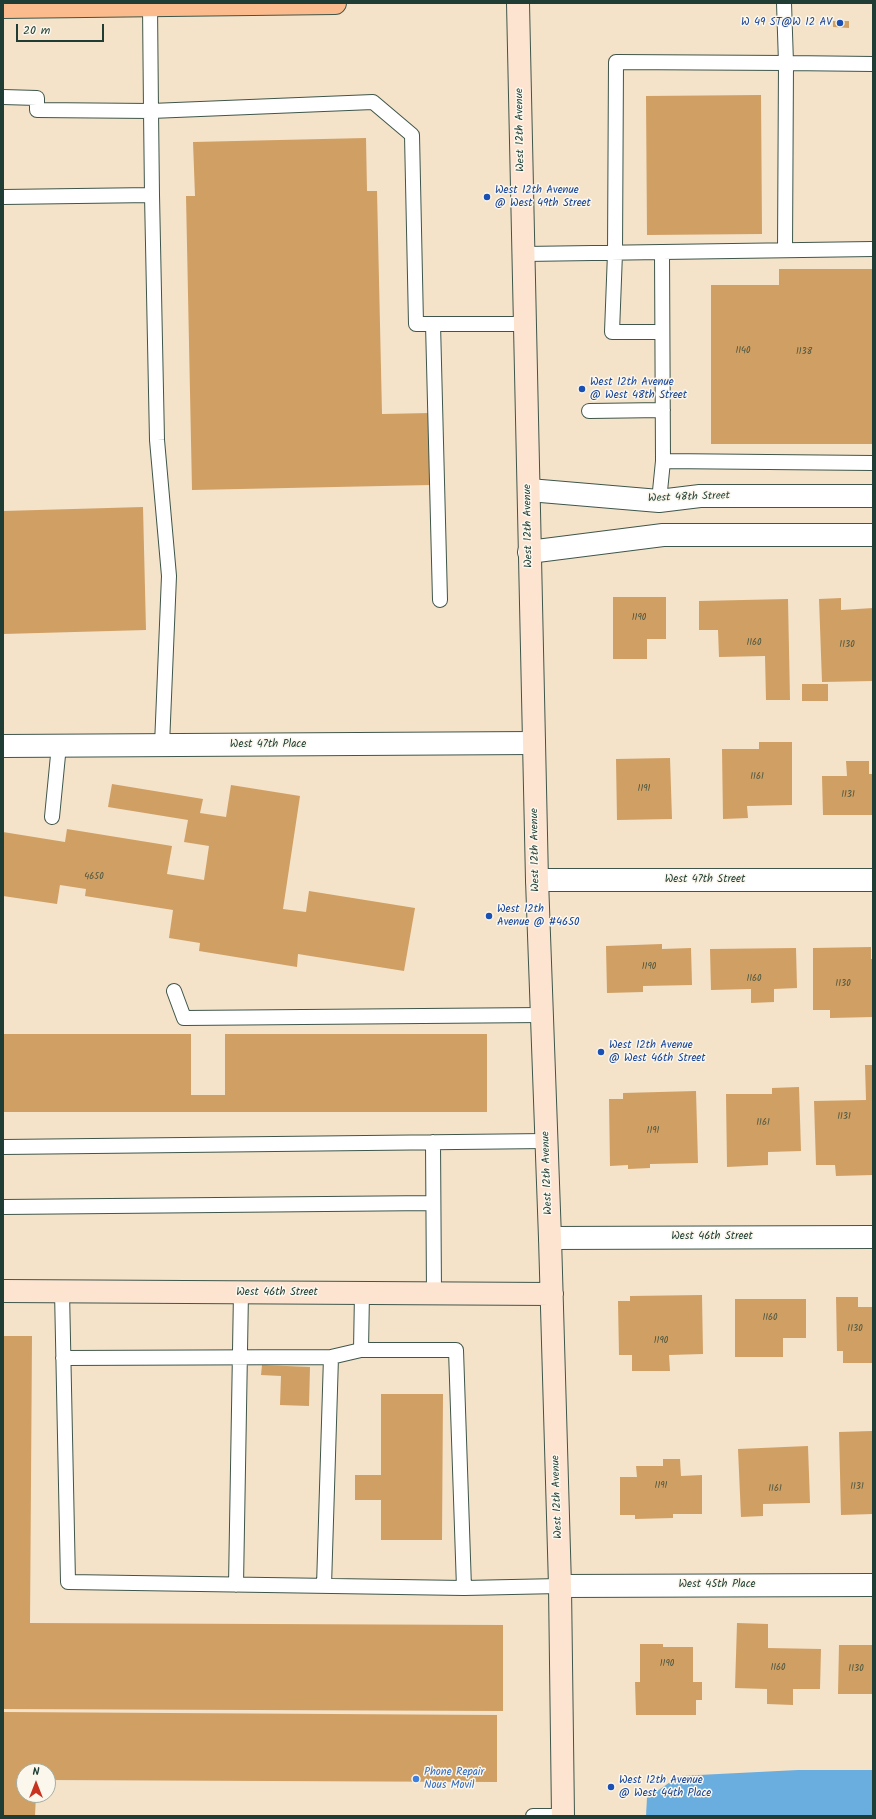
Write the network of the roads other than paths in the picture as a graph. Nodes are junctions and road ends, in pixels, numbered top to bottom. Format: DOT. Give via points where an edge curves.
graph roads {
  1 [pos="334,3"];
  2 [pos="518,3"];
  3 [pos="784,3"];
  4 [pos="150,5"];
  5 [pos="3,7"];
  6 [pos="786,63"];
  7 [pos="873,64"];
  8 [pos="3,98"];
  9 [pos="151,111"];
  10 [pos="152,195"];
  11 [pos="3,197"];
  12 [pos="873,249"];
  13 [pos="785,250"];
  14 [pos="662,252"];
  15 [pos="615,253"];
  16 [pos="524,254"];
  17 [pos="433,324"];
  18 [pos="525,324"];
  19 [pos="662,332"];
  20 [pos="663,410"];
  21 [pos="589,411"];
  22 [pos="663,461"];
  23 [pos="873,463"];
  24 [pos="528,490"];
  25 [pos="873,496"];
  26 [pos="659,501"];
  27 [pos="873,535"];
  28 [pos="529,552"];
  29 [pos="440,600"];
  30 [pos="534,744"];
  31 [pos="59,745"];
  32 [pos="162,745"];
  33 [pos="3,746"];
  34 [pos="52,817"];
  35 [pos="537,880"];
  36 [pos="873,880"];
  37 [pos="174,992"];
  38 [pos="542,1015"];
  39 [pos="547,1141"];
  40 [pos="433,1142"];
  41 [pos="3,1147"];
  42 [pos="433,1203"];
  43 [pos="3,1207"];
  44 [pos="873,1237"];
  45 [pos="550,1238"];
  46 [pos="3,1291"];
  47 [pos="62,1291"];
  48 [pos="241,1292"];
  49 [pos="362,1293"];
  50 [pos="434,1294"];
  51 [pos="552,1294"];
  52 [pos="361,1350"];
  53 [pos="331,1357"];
  54 [pos="63,1358"];
  55 [pos="240,1358"];
  56 [pos="236,1585"];
  57 [pos="873,1585"];
  58 [pos="324,1586"];
  59 [pos="560,1586"];
  60 [pos="464,1588"];
  61 [pos="533,1816"];
  62 [pos="563,1816"];
  1 -- 4 [label="main road"];
  2 -- 16 [label="main road, West 12th Avenue"];
  3 -- 6 [label="lane"];
  4 -- 5 [label="main road"];
  4 -- 9 [label="lane"];
  6 -- 7 [label="lane"];
  6 -- 13 [label="lane"];
  6 -- 15 [label="lane" via="616,62"];
  8 -- 9 [label="lane" via="37,98 37,110"];
  9 -- 10 [label="lane"];
  9 -- 17 [label="lane" via="373,102 412,135 416,324"];
  10 -- 11 [label="lane"];
  10 -- 32 [label="lane" via="157,440 169,576"];
  12 -- 13 [label="lane"];
  13 -- 14 [label="lane"];
  14 -- 15 [label="lane"];
  14 -- 19 [label="lane"];
  15 -- 16 [label="lane"];
  15 -- 19 [label="lane" via="612,332"];
  16 -- 18 [label="main road, West 12th Avenue"];
  17 -- 18 [label="lane"];
  17 -- 29 [label="lane"];
  18 -- 24 [label="main road, West 12th Avenue"];
  19 -- 20 [label="lane"];
  20 -- 21 [label="lane"];
  20 -- 22 [label="lane"];
  22 -- 23 [label="lane"];
  22 -- 26 [label="lane"];
  24 -- 26 [label="street, West 48th Street"];
  24 -- 28 [label="main road, West 12th Avenue"];
  25 -- 26 [label="street, West 48th Street" via="700,496"];
  27 -- 28 [label="street" via="663,535"];
  28 -- 30 [label="main road, West 12th Avenue"];
  30 -- 32 [label="street, West 47th Place"];
  30 -- 35 [label="main road, West 12th Avenue"];
  31 -- 32 [label="street, West 47th Place"];
  31 -- 33 [label="street, West 47th Place"];
  31 -- 34 [label="lane"];
  35 -- 36 [label="street, West 47th Street"];
  35 -- 38 [label="main road, West 12th Avenue"];
  37 -- 38 [label="lane" via="184,1018"];
  38 -- 39 [label="main road, West 12th Avenue"];
  39 -- 40 [label="lane"];
  39 -- 45 [label="main road, West 12th Avenue"];
  40 -- 41 [label="lane"];
  40 -- 42 [label="lane"];
  42 -- 43 [label="lane"];
  42 -- 50 [label="lane"];
  44 -- 45 [label="street, West 46th Street"];
  45 -- 51 [label="main road, West 12th Avenue"];
  46 -- 47 [label="main road, West 46th Street"];
  47 -- 48 [label="main road, West 46th Street"];
  47 -- 54 [label="lane"];
  48 -- 49 [label="main road, West 46th Street"];
  48 -- 55 [label="lane"];
  49 -- 50 [label="main road, West 46th Street"];
  49 -- 52 [label="lane"];
  50 -- 51 [label="main road, West 46th Street"];
  51 -- 59 [label="main road, West 12th Avenue"];
  52 -- 53 [label="lane"];
  52 -- 60 [label="lane" via="456,1350"];
  53 -- 55 [label="lane"];
  53 -- 58 [label="lane"];
  54 -- 55 [label="lane"];
  54 -- 56 [label="lane" via="68,1582"];
  55 -- 56 [label="lane"];
  56 -- 58 [label="lane"];
  57 -- 59 [label="street, West 45th Place"];
  58 -- 60 [label="lane"];
  59 -- 60 [label="lane"];
  59 -- 62 [label="main road, West 12th Avenue"];
  61 -- 62 [label="lane"];
}
